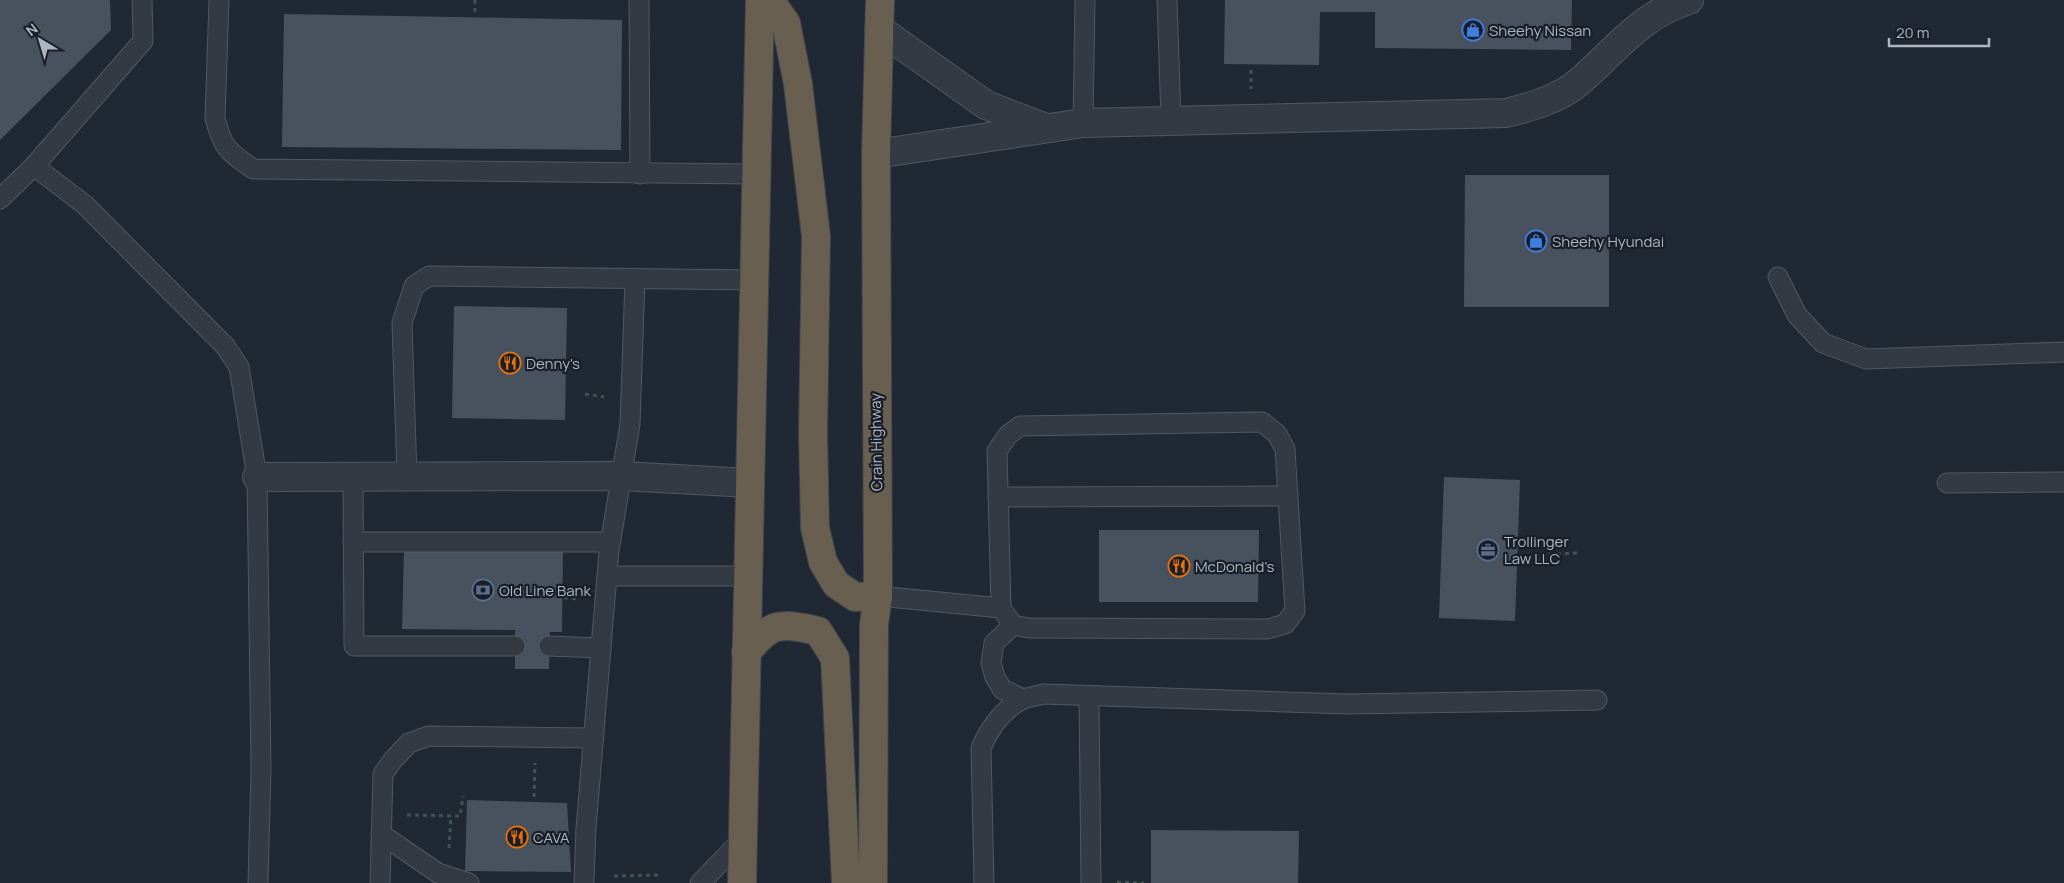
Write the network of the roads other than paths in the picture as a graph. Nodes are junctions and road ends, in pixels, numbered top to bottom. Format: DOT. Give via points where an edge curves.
graph roads {
  1 [pos="142,0"];
  2 [pos="219,0"];
  3 [pos="638,0"];
  4 [pos="760,0"];
  5 [pos="770,0"];
  6 [pos="880,0"];
  7 [pos="1085,0"];
  8 [pos="1167,0"];
  9 [pos="1689,0"];
  10 [pos="879,29"];
  11 [pos="1172,120"];
  12 [pos="1083,123"];
  13 [pos="1047,129"];
  14 [pos="876,154"];
  15 [pos="34,166"];
  16 [pos="640,174"];
  17 [pos="756,174"];
  18 [pos="0,199"];
  19 [pos="1778,277"];
  20 [pos="635,279"];
  21 [pos="754,280"];
  22 [pos="2064,352"];
  23 [pos="621,476"];
  24 [pos="257,477"];
  25 [pos="352,477"];
  26 [pos="407,477"];
  27 [pos="2064,482"];
  28 [pos="750,483"];
  29 [pos="1947,483"];
  30 [pos="1288,496"];
  31 [pos="998,497"];
  32 [pos="354,542"];
  33 [pos="610,542"];
  34 [pos="607,576"];
  35 [pos="748,576"];
  36 [pos="878,596"];
  37 [pos="1001,608"];
  38 [pos="1014,625"];
  39 [pos="515,646"];
  40 [pos="549,646"];
  41 [pos="601,648"];
  42 [pos="746,652"];
  43 [pos="1090,696"];
  44 [pos="1023,699"];
  45 [pos="1597,700"];
  46 [pos="594,738"];
  47 [pos="381,834"];
  48 [pos="743,839"];
  49 [pos="258,883"];
  50 [pos="380,883"];
  51 [pos="469,883"];
  52 [pos="584,883"];
  53 [pos="700,883"];
  54 [pos="742,883"];
  55 [pos="846,883"];
  56 [pos="873,883"];
  57 [pos="984,883"];
  58 [pos="1091,883"];
  1 -- 15 [label="lane" via="143,40"];
  2 -- 16 [label="lane" via="215,118 228,152 253,169"];
  3 -- 16 [label="lane"];
  4 -- 17 [label="highway"];
  5 -- 36 [label="highway" via="786,23 798,84 816,236 815,528 823,562 836,584 855,597"];
  6 -- 10 [label="highway, Crain Highway"];
  7 -- 12 [label="lane"];
  8 -- 11 [label="lane"];
  9 -- 11 [label="street" via="1668,6 1639,27 1578,83 1540,104 1506,113"];
  10 -- 13 [label="street" via="986,105"];
  10 -- 14 [label="highway, Crain Highway"];
  11 -- 12 [label="street"];
  12 -- 13 [label="street"];
  13 -- 14 [label="street"];
  14 -- 36 [label="highway, Crain Highway"];
  15 -- 18 [label="lane"];
  15 -- 24 [label="lane" via="85,205 225,346 240,367"];
  16 -- 17 [label="lane"];
  17 -- 21 [label="highway"];
  19 -- 22 [label="lane" via="1797,315 1823,343 1866,359"];
  20 -- 21 [label="lane"];
  20 -- 23 [label="lane" via="630,424"];
  20 -- 26 [label="lane" via="429,276 414,286 402,323"];
  21 -- 28 [label="highway"];
  23 -- 26 [label="street"];
  23 -- 28 [label="street"];
  23 -- 33 [label="lane"];
  24 -- 25 [label="street"];
  24 -- 49 [label="lane" via="261,769"];
  25 -- 26 [label="street"];
  25 -- 32 [label="lane"];
  27 -- 29 [label="lane"];
  28 -- 35 [label="highway"];
  30 -- 31 [label="lane"];
  30 -- 31 [label="lane" via="1285,450 1277,434 1262,422 1020,426 1008,435 997,451"];
  30 -- 38 [label="lane" via="1296,611 1284,624 1268,629 1028,628"];
  31 -- 37 [label="lane"];
  32 -- 33 [label="lane"];
  32 -- 39 [label="lane" via="354,646"];
  33 -- 34 [label="lane"];
  34 -- 35 [label="lane"];
  34 -- 41 [label="lane"];
  35 -- 42 [label="highway"];
  36 -- 37 [label="lane"];
  36 -- 56 [label="highway, Crain Highway" via="874,624"];
  37 -- 38 [label="lane"];
  38 -- 44 [label="lane" via="994,643 991,663 1002,689"];
  40 -- 41 [label="lane"];
  41 -- 46 [label="lane"];
  42 -- 48 [label="highway"];
  42 -- 55 [label="highway" via="767,631 777,627 802,628 818,631 834,658"];
  43 -- 44 [label="lane" via="1043,694"];
  43 -- 45 [label="lane" via="1348,704"];
  43 -- 58 [label="lane"];
  44 -- 57 [label="lane" via="1000,717 988,732 982,748"];
  46 -- 47 [label="lane" via="429,736 409,743 383,774"];
  46 -- 52 [label="lane"];
  47 -- 50 [label="lane"];
  47 -- 51 [label="lane" via="438,873"];
  48 -- 53 [label="lane"];
  48 -- 54 [label="highway"];
}
